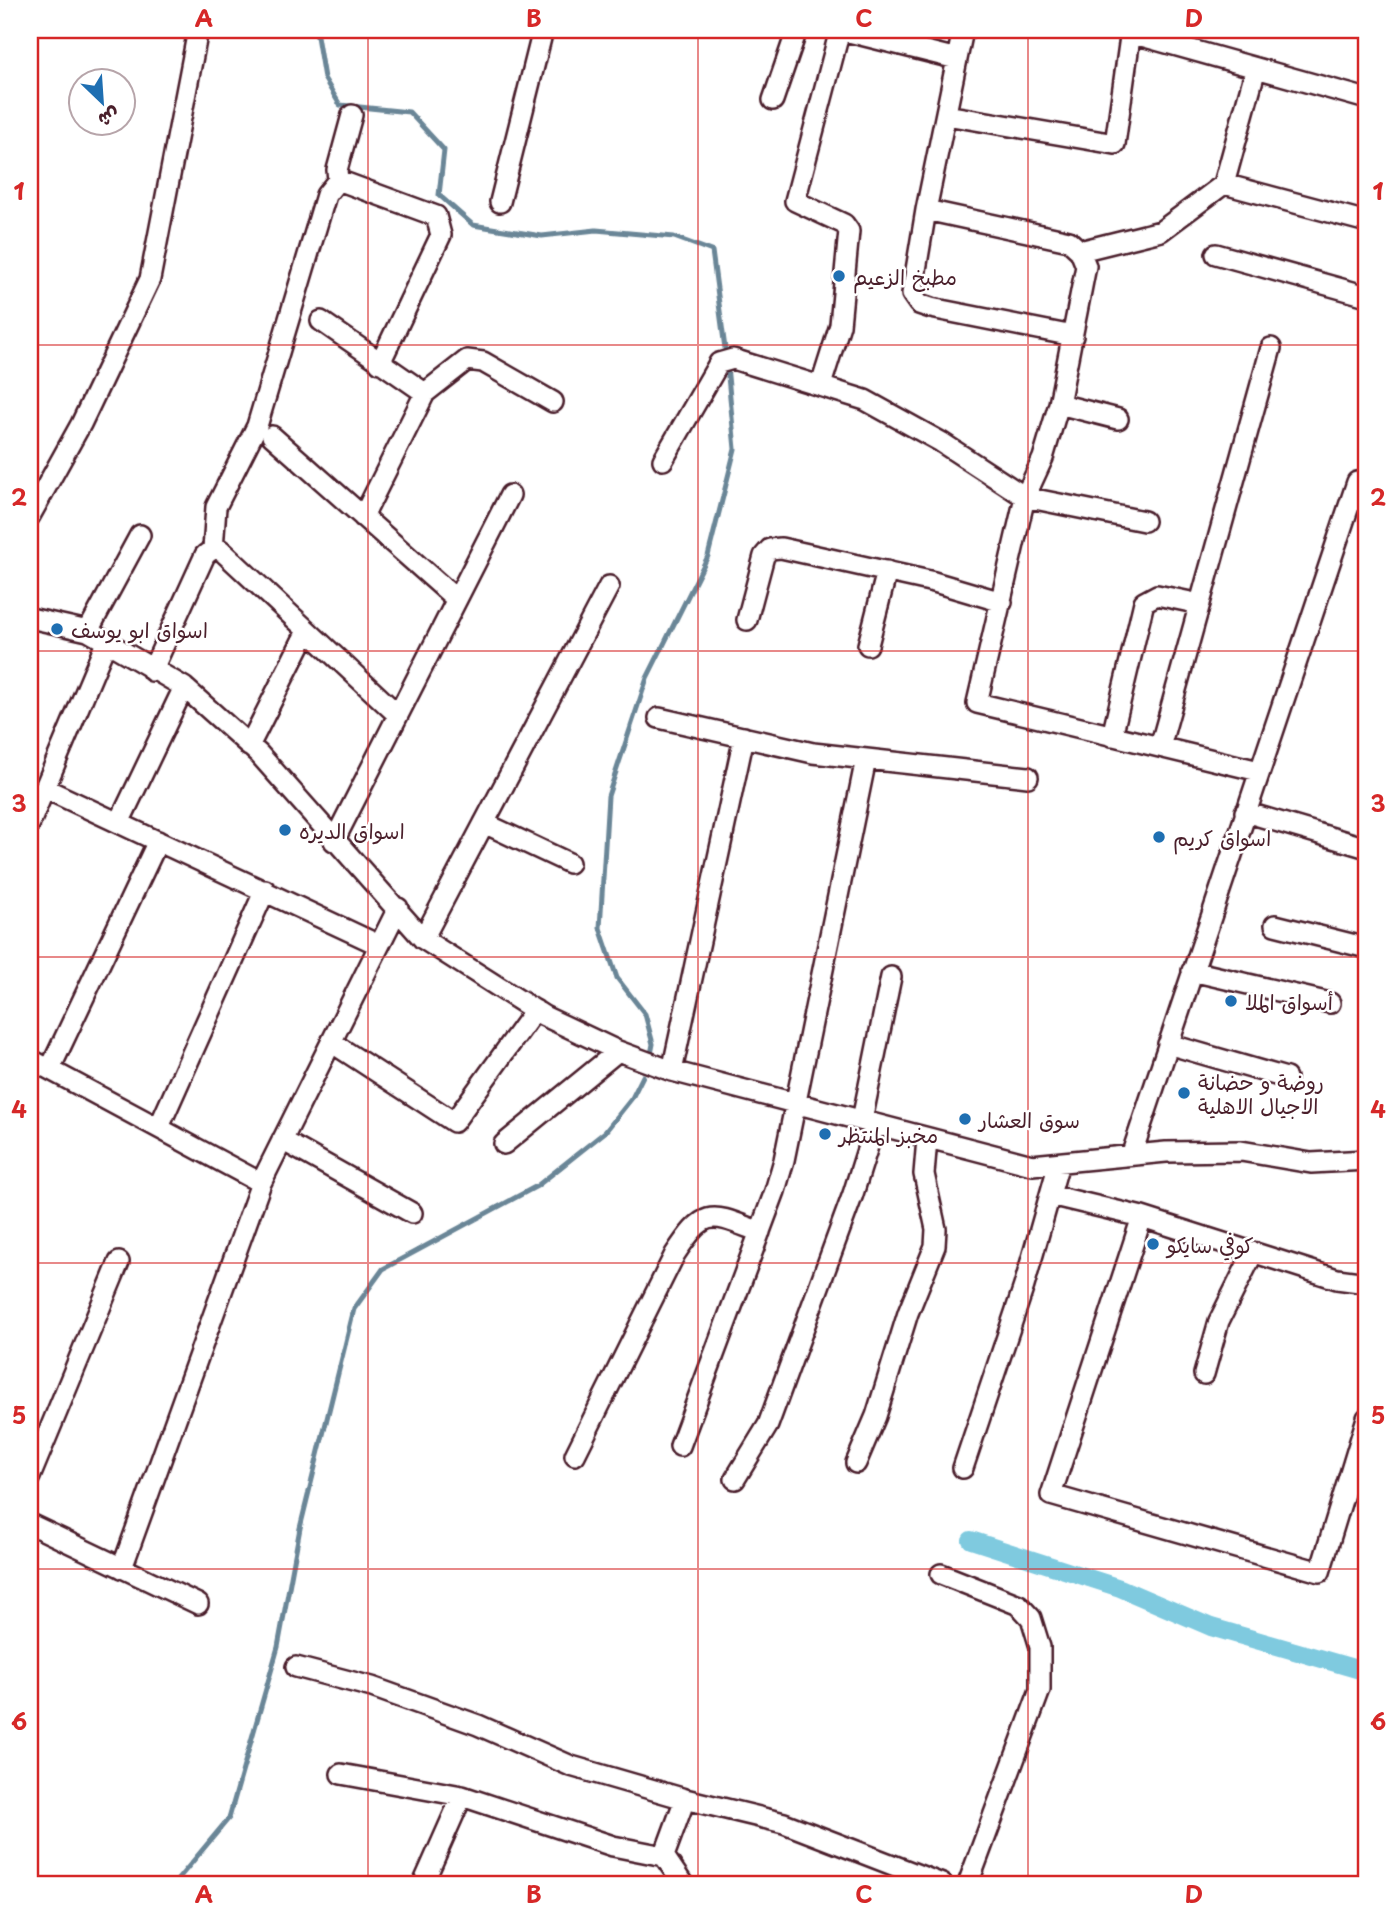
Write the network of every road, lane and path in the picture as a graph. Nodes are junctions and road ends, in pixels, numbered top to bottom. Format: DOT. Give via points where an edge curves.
graph roads {
  1 [pos="198,30"];
  2 [pos="543,30"];
  3 [pos="797,30"];
  4 [pos="840,30"];
  5 [pos="963,30"];
  6 [pos="1131,31"];
  7 [pos="957,59"];
  8 [pos="1256,68"];
  9 [pos="1367,99"];
  10 [pos="773,100"];
  11 [pos="352,115"];
  12 [pos="946,115"];
  13 [pos="338,180"];
  14 [pos="1224,184"];
  15 [pos="500,202"];
  16 [pos="926,210"];
  17 [pos="1367,222"];
  18 [pos="1080,251"];
  19 [pos="1216,254"];
  20 [pos="1367,296"];
  21 [pos="321,321"];
  22 [pos="1073,335"];
  23 [pos="1271,348"];
  24 [pos="380,363"];
  25 [pos="821,385"];
  26 [pos="425,393"];
  27 [pos="554,402"];
  28 [pos="1059,404"];
  29 [pos="1118,419"];
  30 [pos="272,436"];
  31 [pos="663,460"];
  32 [pos="1367,480"];
  33 [pos="510,495"];
  34 [pos="1025,497"];
  35 [pos="30,516"];
  36 [pos="363,517"];
  37 [pos="1144,521"];
  38 [pos="140,535"];
  39 [pos="213,549"];
  40 [pos="887,572"];
  41 [pos="609,586"];
  42 [pos="456,599"];
  43 [pos="1002,602"];
  44 [pos="1200,604"];
  45 [pos="30,618"];
  46 [pos="747,620"];
  47 [pos="88,631"];
  48 [pos="307,631"];
  49 [pos="106,643"];
  50 [pos="868,645"];
  51 [pos="152,671"];
  52 [pos="184,687"];
  53 [pos="398,715"];
  54 [pos="659,718"];
  55 [pos="1112,736"];
  56 [pos="744,737"];
  57 [pos="249,746"];
  58 [pos="1160,747"];
  59 [pos="866,759"];
  60 [pos="1259,771"];
  61 [pos="1028,777"];
  62 [pos="44,788"];
  63 [pos="1245,812"];
  64 [pos="30,823"];
  65 [pos="119,823"];
  66 [pos="484,823"];
  67 [pos="158,841"];
  68 [pos="334,841"];
  69 [pos="1367,848"];
  70 [pos="569,863"];
  71 [pos="265,890"];
  72 [pos="398,908"];
  73 [pos="1275,925"];
  74 [pos="423,939"];
  75 [pos="379,944"];
  76 [pos="1367,948"];
  77 [pos="1192,971"];
  78 [pos="891,977"];
  79 [pos="1330,1003"];
  80 [pos="535,1010"];
  81 [pos="331,1042"];
  82 [pos="1168,1044"];
  83 [pos="618,1051"];
  84 [pos="30,1059"];
  85 [pos="50,1069"];
  86 [pos="672,1071"];
  87 [pos="1286,1078"];
  88 [pos="794,1103"];
  89 [pos="869,1122"];
  90 [pos="159,1127"];
  91 [pos="927,1139"];
  92 [pos="282,1140"];
  93 [pos="504,1144"];
  94 [pos="1132,1153"];
  95 [pos="1367,1160"];
  96 [pos="1059,1163"];
  97 [pos="261,1183"];
  98 [pos="1050,1195"];
  99 [pos="412,1213"];
  100 [pos="1142,1217"];
  101 [pos="760,1232"];
  102 [pos="1254,1253"];
  103 [pos="119,1262"];
  104 [pos="1367,1283"];
  105 [pos="1204,1374"];
  106 [pos="1367,1418"];
  107 [pos="680,1447"];
  108 [pos="575,1455"];
  109 [pos="856,1463"];
  110 [pos="963,1468"];
  111 [pos="30,1477"];
  112 [pos="735,1479"];
  113 [pos="30,1524"];
  114 [pos="122,1568"];
  115 [pos="941,1574"];
  116 [pos="198,1604"];
  117 [pos="296,1667"];
  118 [pos="341,1774"];
  119 [pos="462,1796"];
  120 [pos="685,1799"];
  121 [pos="664,1856"];
  122 [pos="423,1884"];
  123 [pos="683,1884"];
  124 [pos="942,1884"];
  125 [pos="968,1884"];
  1 -- 35 [label="street" via="149,279 82,424"];
  2 -- 15 [label="street"];
  3 -- 10 [label="street"];
  4 -- 7 [label="street"];
  4 -- 25 [label="street" via="795,201 844,224 849,231 841,325"];
  5 -- 7 [label="street"];
  6 -- 8 [label="street"];
  6 -- 12 [label="street" via="1115,144"];
  7 -- 12 [label="street"];
  8 -- 9 [label="street"];
  8 -- 14 [label="street"];
  11 -- 13 [label="street"];
  12 -- 16 [label="street"];
  13 -- 24 [label="street" via="436,216 440,227 441,235"];
  13 -- 39 [label="street" via="326,195 257,426 216,507"];
  14 -- 17 [label="street"];
  14 -- 18 [label="street" via="1160,231"];
  16 -- 18 [label="street" via="1069,241"];
  16 -- 22 [label="street" via="912,294 919,304"];
  18 -- 22 [label="street" via="1086,266"];
  19 -- 20 [label="street"];
  21 -- 24 [label="street"];
  22 -- 28 [label="street"];
  23 -- 44 [label="street"];
  24 -- 26 [label="street"];
  25 -- 31 [label="street" via="726,361"];
  25 -- 34 [label="street" via="895,415"];
  26 -- 27 [label="street" via="467,360 483,362"];
  26 -- 36 [label="street"];
  28 -- 29 [label="street"];
  28 -- 34 [label="street" via="1043,458"];
  30 -- 36 [label="street"];
  32 -- 60 [label="street" via="1357,482"];
  33 -- 42 [label="street"];
  34 -- 37 [label="street"];
  34 -- 43 [label="street"];
  36 -- 42 [label="street"];
  38 -- 47 [label="street"];
  39 -- 48 [label="street" via="221,550"];
  39 -- 51 [label="street" via="205,555"];
  40 -- 43 [label="street"];
  40 -- 46 [label="street" via="780,548 770,550 764,556"];
  40 -- 50 [label="street"];
  41 -- 66 [label="street"];
  42 -- 53 [label="street"];
  43 -- 55 [label="street" via="977,703"];
  44 -- 55 [label="street" via="1157,595 1144,602"];
  44 -- 58 [label="street"];
  45 -- 47 [label="street"];
  47 -- 49 [label="street"];
  48 -- 53 [label="street"];
  48 -- 57 [label="street"];
  49 -- 51 [label="street"];
  49 -- 62 [label="street"];
  51 -- 52 [label="street"];
  52 -- 57 [label="street"];
  52 -- 65 [label="street"];
  53 -- 68 [label="street"];
  54 -- 56 [label="street"];
  55 -- 58 [label="street"];
  56 -- 59 [label="street" via="813,753"];
  56 -- 86 [label="street"];
  57 -- 68 [label="street"];
  58 -- 60 [label="street"];
  59 -- 61 [label="street"];
  59 -- 88 [label="street"];
  60 -- 63 [label="street"];
  62 -- 64 [label="street"];
  62 -- 65 [label="street"];
  63 -- 69 [label="street"];
  63 -- 77 [label="street"];
  65 -- 67 [label="street"];
  66 -- 70 [label="street"];
  66 -- 74 [label="street"];
  67 -- 71 [label="street"];
  67 -- 85 [label="street"];
  68 -- 72 [label="street"];
  71 -- 75 [label="street"];
  71 -- 90 [label="street"];
  72 -- 74 [label="street"];
  72 -- 75 [label="street"];
  73 -- 76 [label="street"];
  74 -- 80 [label="street"];
  75 -- 81 [label="street"];
  77 -- 79 [label="street"];
  77 -- 82 [label="street"];
  78 -- 89 [label="street"];
  80 -- 81 [label="street" via="454,1122"];
  80 -- 83 [label="street"];
  81 -- 92 [label="street"];
  82 -- 87 [label="street"];
  82 -- 94 [label="street"];
  83 -- 86 [label="street"];
  83 -- 93 [label="street"];
  84 -- 85 [label="street"];
  85 -- 90 [label="street"];
  86 -- 88 [label="street"];
  88 -- 89 [label="street"];
  88 -- 101 [label="street" via="784,1160"];
  89 -- 91 [label="street"];
  89 -- 112 [label="street" via="853,1194 768,1425"];
  90 -- 97 [label="street"];
  91 -- 96 [label="street" via="1032,1165"];
  91 -- 109 [label="street" via="924,1174 936,1229 935,1246"];
  92 -- 97 [label="street"];
  92 -- 99 [label="street"];
  94 -- 95 [label="street" via="1241,1151 1311,1163"];
  94 -- 96 [label="street"];
  96 -- 98 [label="street"];
  97 -- 114 [label="street"];
  98 -- 100 [label="street"];
  98 -- 110 [label="street"];
  100 -- 102 [label="street"];
  100 -- 106 [label="street" via="1051,1495 1320,1572"];
  101 -- 107 [label="street"];
  101 -- 108 [label="street" via="716,1217 702,1219 692,1227"];
  102 -- 104 [label="street" via="1337,1279"];
  102 -- 105 [label="street" via="1219,1321"];
  103 -- 111 [label="street"];
  113 -- 114 [label="street"];
  114 -- 116 [label="street"];
  115 -- 125 [label="street" via="1019,1605 1031,1618 1040,1647 1040,1690"];
  117 -- 120 [label="street" via="372,1687 478,1725 571,1766"];
  118 -- 119 [label="street"];
  119 -- 121 [label="street" via="613,1846"];
  119 -- 122 [label="street"];
  120 -- 121 [label="street"];
  120 -- 124 [label="street" via="784,1823"];
  121 -- 123 [label="street"];
}
